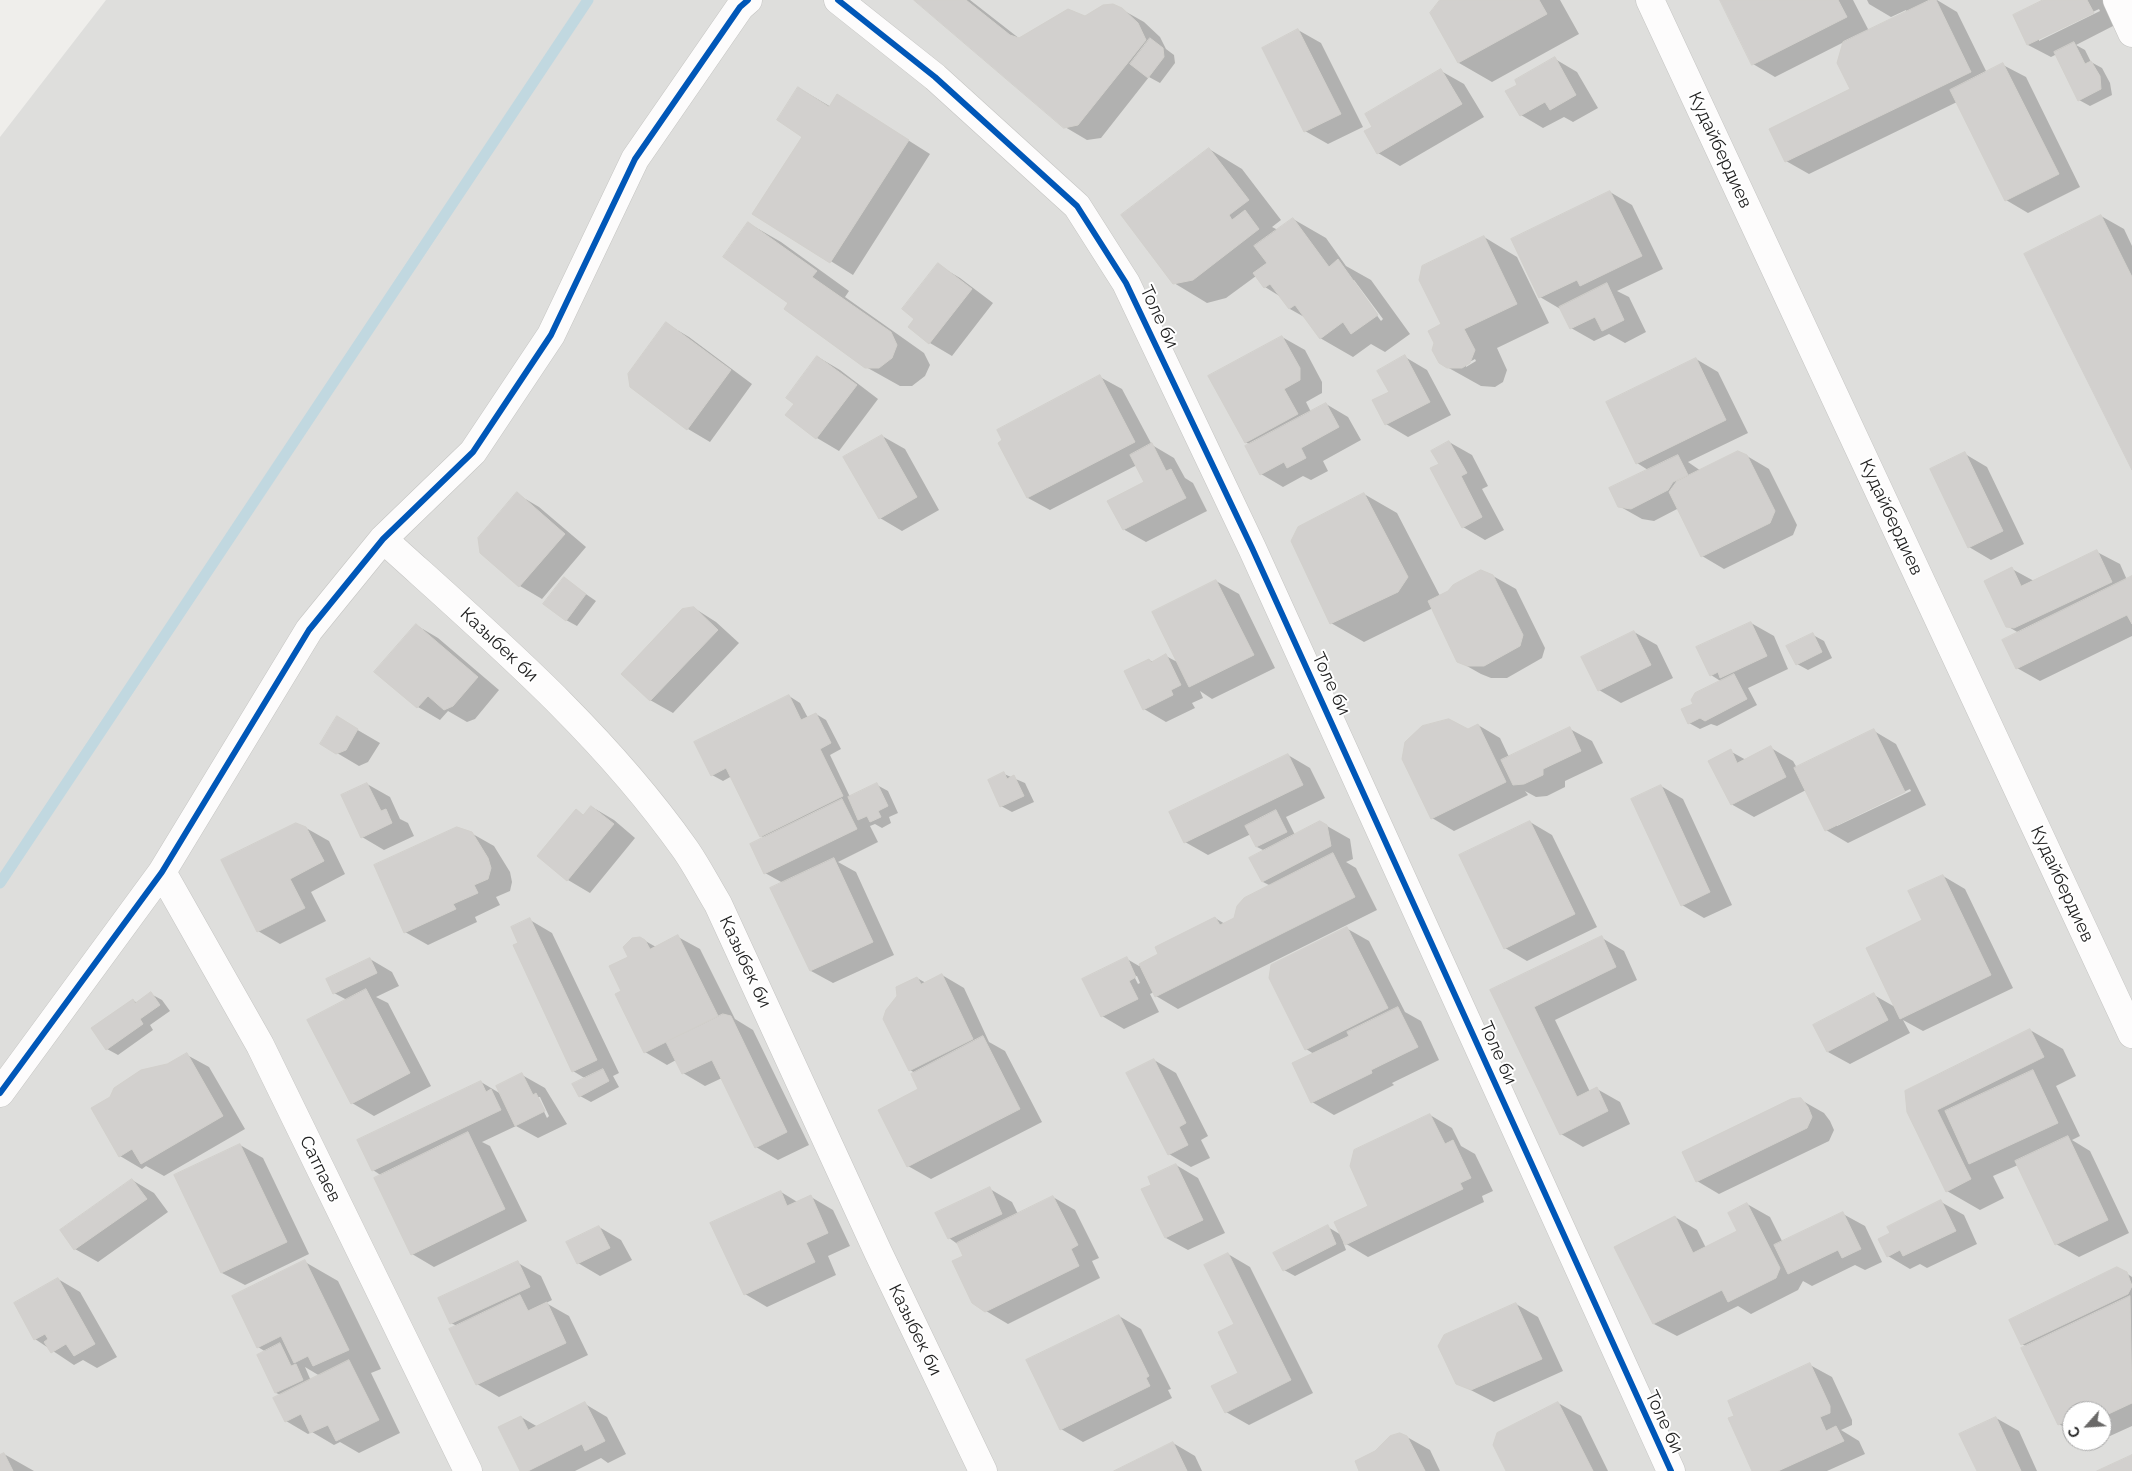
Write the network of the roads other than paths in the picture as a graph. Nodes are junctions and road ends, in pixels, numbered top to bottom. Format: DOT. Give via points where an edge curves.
graph roads {
  1 [pos="748,0"];
  2 [pos="838,0"];
  3 [pos="1650,0"];
  4 [pos="2117,0"];
  5 [pos="2132,33"];
  6 [pos="383,539"];
  7 [pos="162,872"];
  8 [pos="2132,1034"];
  9 [pos="0,1093"];
  10 [pos="468,1471"];
  11 [pos="983,1471"];
  12 [pos="1671,1471"];
  1 -- 6 [label="street" via="635,159 551,335 473,452"];
  2 -- 12 [label="street, Толе би" via="935,77 1077,206 1126,283 1256,557"];
  3 -- 8 [label="street, Кудайбердиев"];
  4 -- 5 [label="street"];
  6 -- 7 [label="street" via="309,630"];
  6 -- 11 [label="street, Казыбек би" via="525,667 590,732 686,850 718,904"];
  7 -- 9 [label="street"];
  7 -- 10 [label="street, Сатпаев" via="260,1045"];
}
